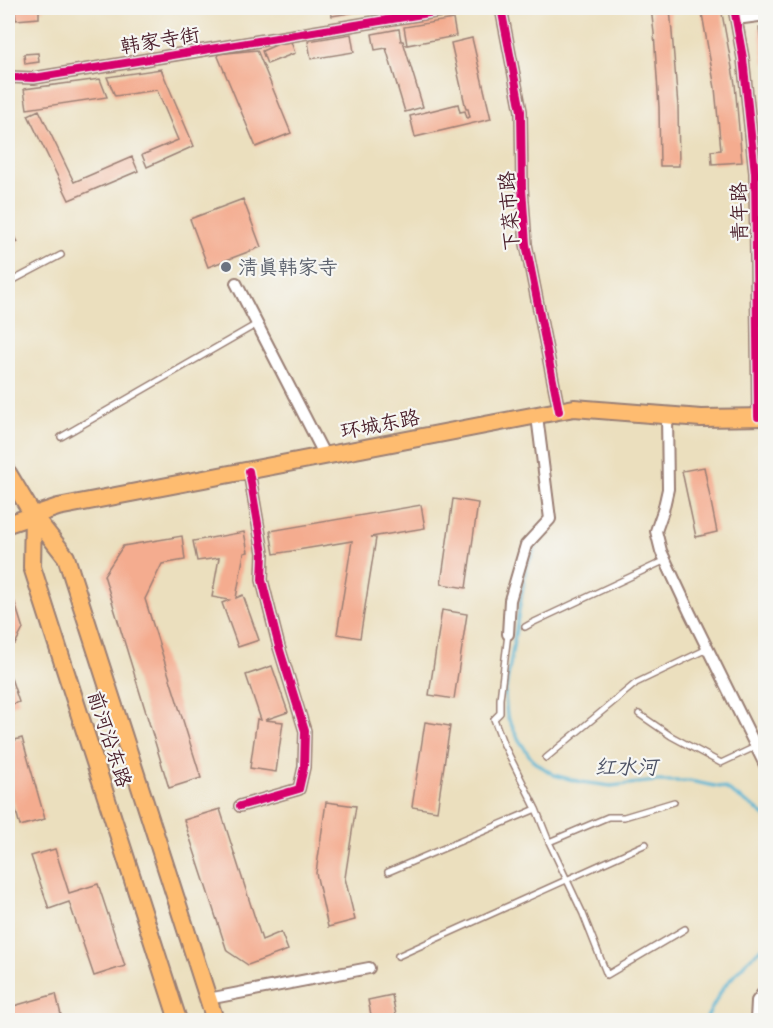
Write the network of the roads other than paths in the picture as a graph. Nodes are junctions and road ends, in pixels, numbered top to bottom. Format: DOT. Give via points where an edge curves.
graph roads {
  1 [pos="459,8"];
  2 [pos="501,8"];
  3 [pos="735,13"];
  4 [pos="765,15"];
  5 [pos="8,77"];
  6 [pos="61,255"];
  7 [pos="8,283"];
  8 [pos="236,283"];
  9 [pos="257,324"];
  10 [pos="560,411"];
  11 [pos="537,416"];
  12 [pos="667,416"];
  13 [pos="762,417"];
  14 [pos="61,437"];
  15 [pos="324,456"];
  16 [pos="249,471"];
  17 [pos="8,473"];
  18 [pos="33,515"];
  19 [pos="8,524"];
  20 [pos="666,560"];
  21 [pos="525,627"];
  22 [pos="508,634"];
  23 [pos="707,649"];
  24 [pos="639,714"];
  25 [pos="756,747"];
  26 [pos="546,758"];
  27 [pos="765,765"];
  28 [pos="674,802"];
  29 [pos="240,806"];
  30 [pos="536,809"];
  31 [pos="549,842"];
  32 [pos="646,843"];
  33 [pos="388,872"];
  34 [pos="566,880"];
  35 [pos="685,929"];
  36 [pos="398,956"];
  37 [pos="369,968"];
  38 [pos="765,988"];
  39 [pos="207,999"];
  40 [pos="178,1020"];
  41 [pos="215,1020"];
  42 [pos="756,1020"];
  1 -- 5 [label="street, 韩家寺街" via="34,78"];
  2 -- 10 [label="street, 下菜市路" via="521,111 526,244"];
  3 -- 4 [label="street"];
  3 -- 13 [label="street, 青年路" via="755,173"];
  6 -- 7 [label="lane"];
  8 -- 9 [label="street"];
  9 -- 14 [label="lane"];
  9 -- 15 [label="street"];
  10 -- 11 [label="main road, 环城东路"];
  10 -- 12 [label="main road, 环城东路" via="574,408"];
  11 -- 15 [label="main road, 环城东路"];
  11 -- 22 [label="street" via="550,519 526,545 510,600"];
  12 -- 13 [label="main road, 环城东路"];
  12 -- 20 [label="street" via="668,489 656,531"];
  15 -- 16 [label="main road, 环城东路"];
  16 -- 18 [label="main road, 环城东路"];
  16 -- 29 [label="street" via="263,553 262,580 305,730 299,789"];
  17 -- 18 [label="main road"];
  18 -- 19 [label="main road, 环城东路"];
  18 -- 39 [label="main road" via="66,557"];
  18 -- 40 [label="main road, 前河沿东路" via="32,567"];
  20 -- 21 [label="lane"];
  20 -- 23 [label="street"];
  22 -- 30 [label="lane" via="500,713 494,719"];
  23 -- 25 [label="street"];
  23 -- 26 [label="lane" via="636,683"];
  24 -- 25 [label="lane" via="721,763"];
  25 -- 27 [label="street"];
  28 -- 31 [label="lane" via="624,817 608,817"];
  30 -- 31 [label="lane"];
  30 -- 33 [label="lane"];
  31 -- 34 [label="lane"];
  32 -- 34 [label="lane"];
  34 -- 35 [label="lane" via="607,975"];
  34 -- 36 [label="lane"];
  37 -- 39 [label="street"];
  38 -- 42 [label="street" via="757,1001"];
  39 -- 41 [label="main road"];
}
